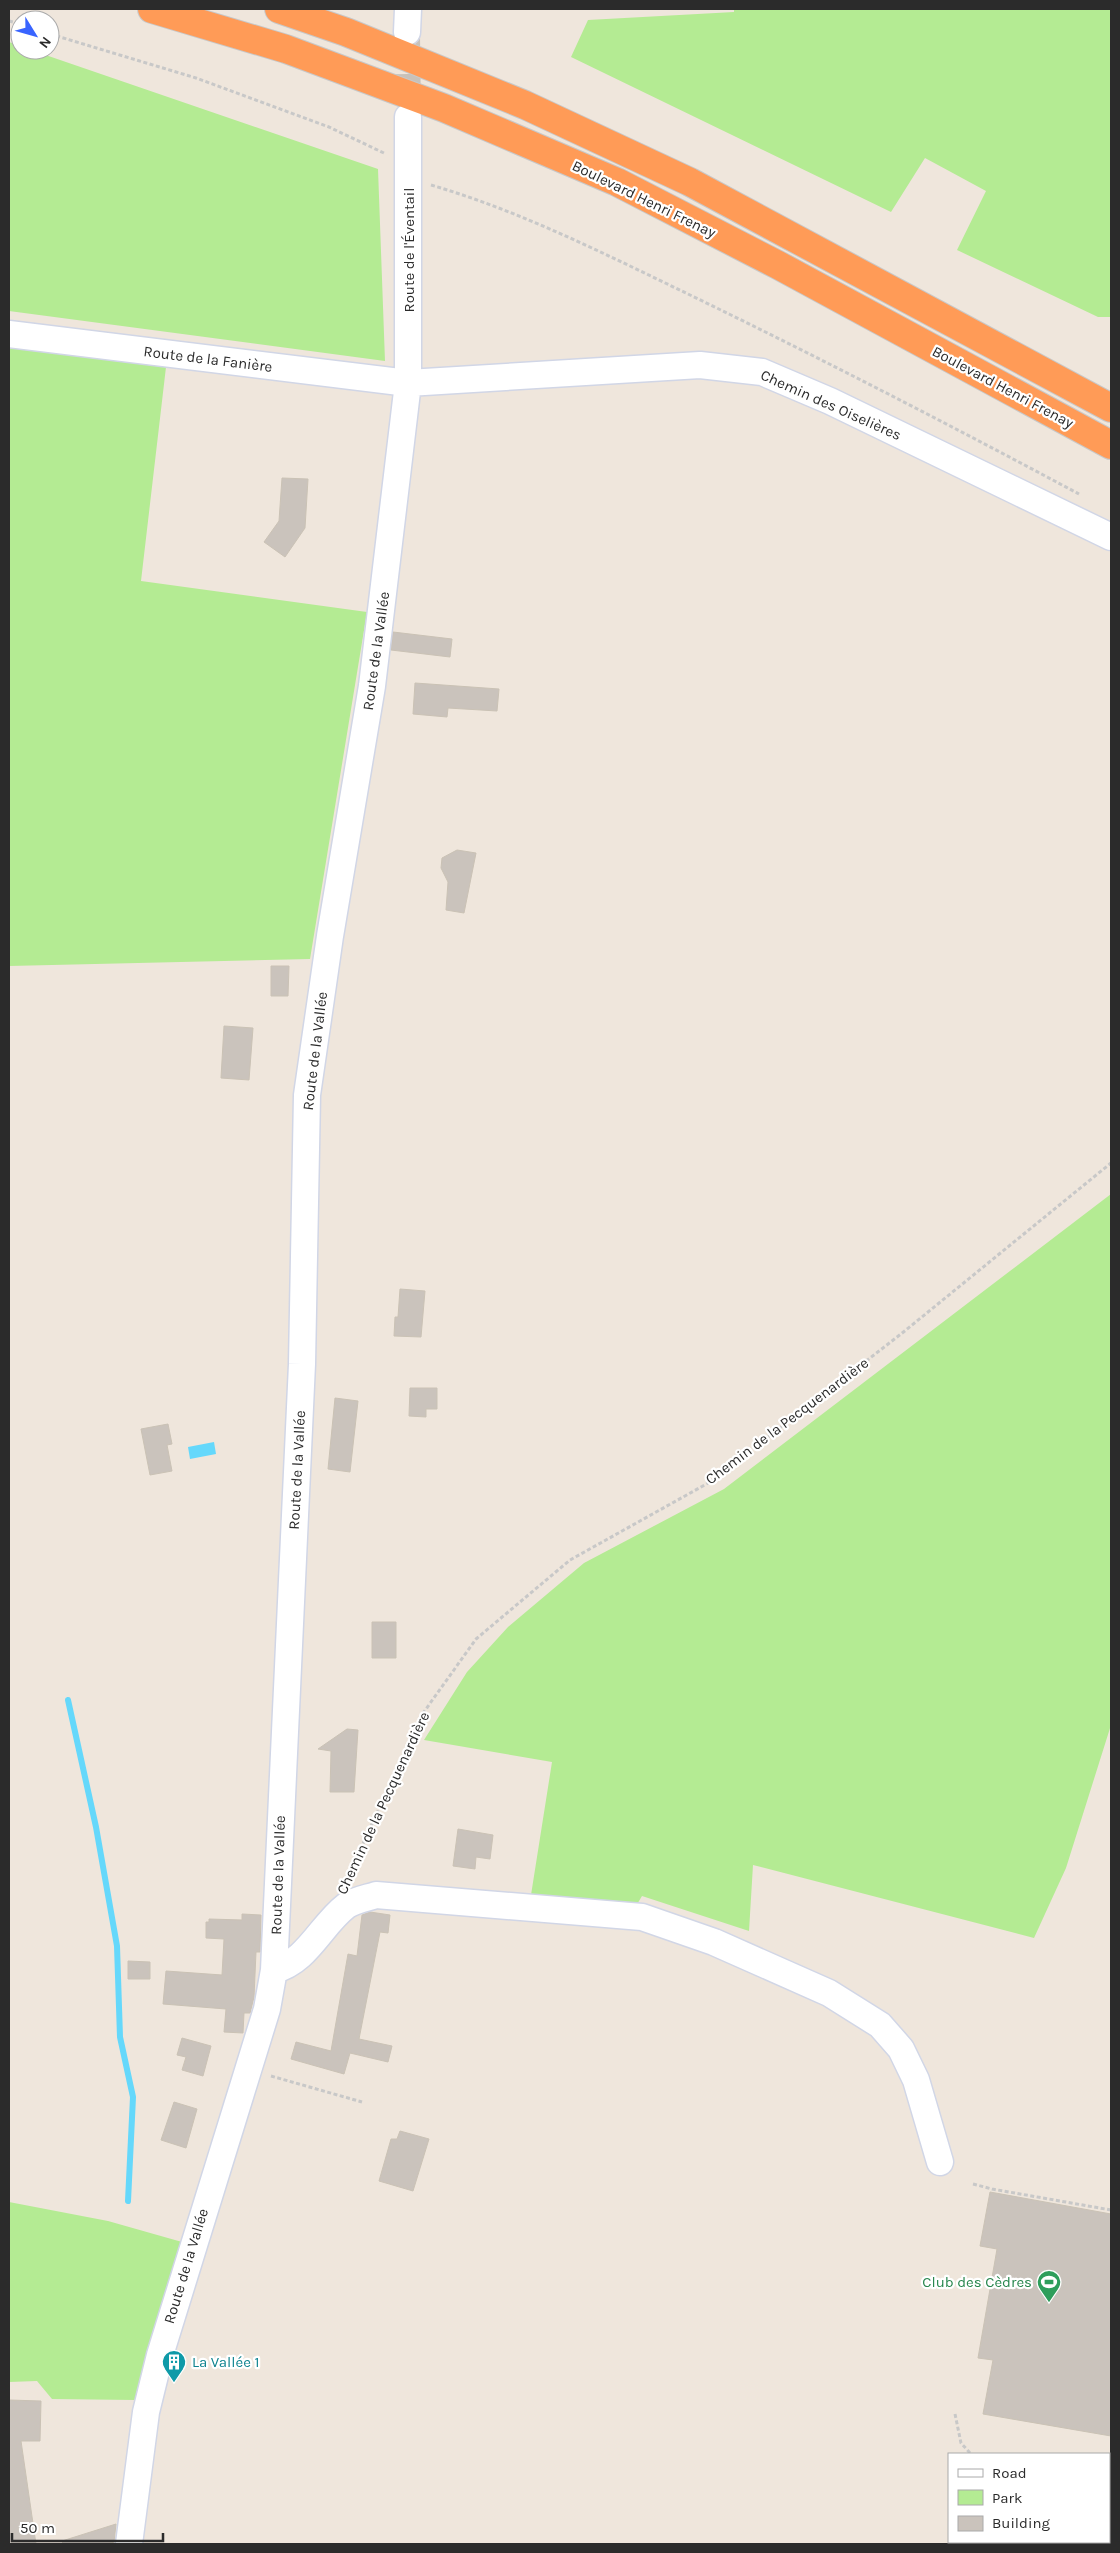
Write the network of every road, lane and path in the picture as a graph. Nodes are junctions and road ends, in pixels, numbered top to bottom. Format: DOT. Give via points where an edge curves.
graph roads {
  1 [pos="152,9"];
  2 [pos="279,9"];
  3 [pos="60,37"];
  4 [pos="408,117"];
  5 [pos="409,171"];
  6 [pos="9,334"];
  7 [pos="408,383"];
  8 [pos="1111,408"];
  9 [pos="1111,445"];
  10 [pos="1084,496"];
  11 [pos="1111,537"];
  12 [pos="1111,1163"];
  13 [pos="344,1886"];
  14 [pos="274,1970"];
  15 [pos="248,2070"];
  16 [pos="362,2102"];
  17 [pos="940,2162"];
  18 [pos="974,2184"];
  19 [pos="1111,2210"];
  20 [pos="955,2414"];
  21 [pos="970,2453"];
  22 [pos="129,2544"];
  1 -- 9 [label="highway, Boulevard Henri Frenay" via="286,49 444,108 617,182"];
  2 -- 8 [label="highway" via="346,32 524,105 690,182"];
  3 -- 5 [label="path" via="196,78 329,127"];
  4 -- 5 [label="street, Route de l'Éventail"];
  5 -- 7 [label="street, Route de l'Éventail"];
  5 -- 10 [label="path" via="597,250 840,368"];
  6 -- 7 [label="street, Route de la Fanière"];
  7 -- 11 [label="street, Chemin des Oiselières" via="700,365 762,372 830,401"];
  7 -- 14 [label="street, Route de la Vallée" via="372,686 307,1095 302,1364"];
  12 -- 13 [label="path, Chemin de la Pecquenardière" via="901,1334 710,1482 570,1560 476,1639 421,1716"];
  14 -- 15 [label="street, Route de la Vallée" via="267,2008"];
  14 -- 17 [label="street" via="288,1966 348,1904 376,1895 642,1917 714,1942 829,1993 880,2025 901,2049 916,2080"];
  15 -- 16 [label="path"];
  15 -- 22 [label="street, Route de la Vallée" via="160,2355 146,2412"];
  18 -- 19 [label="path"];
  20 -- 21 [label="path" via="961,2443"];
}
